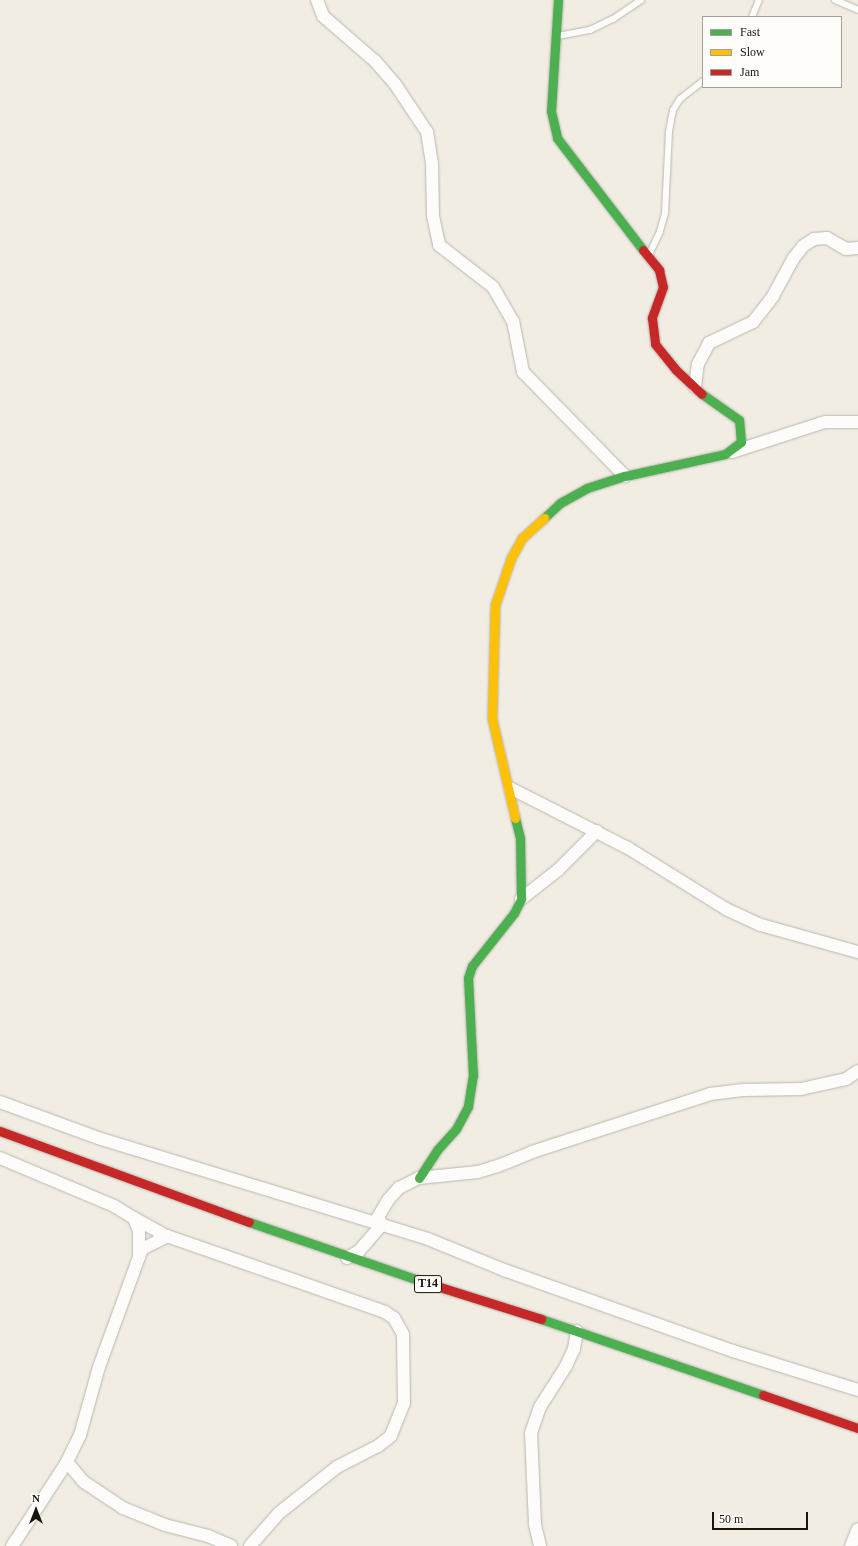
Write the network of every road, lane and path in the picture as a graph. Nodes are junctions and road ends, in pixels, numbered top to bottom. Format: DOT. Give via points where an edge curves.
graph roads {
  1 [pos="316,0"];
  2 [pos="558,0"];
  3 [pos="641,0"];
  4 [pos="759,0"];
  5 [pos="835,0"];
  6 [pos="858,10"];
  7 [pos="752,16"];
  8 [pos="557,36"];
  9 [pos="702,82"];
  10 [pos="858,248"];
  11 [pos="649,255"];
  12 [pos="695,387"];
  13 [pos="856,423"];
  14 [pos="725,454"];
  15 [pos="625,476"];
  16 [pos="510,788"];
  17 [pos="597,831"];
  18 [pos="521,899"];
  19 [pos="858,952"];
  20 [pos="858,1071"];
  21 [pos="0,1102"];
  22 [pos="0,1131"];
  23 [pos="0,1158"];
  24 [pos="13,1164"];
  25 [pos="0,1165"];
  26 [pos="419,1178"];
  27 [pos="134,1218"];
  28 [pos="382,1225"];
  29 [pos="167,1236"];
  30 [pos="139,1257"];
  31 [pos="347,1258"];
  32 [pos="577,1332"];
  33 [pos="858,1390"];
  34 [pos="858,1428"];
  35 [pos="67,1462"];
  36 [pos="858,1529"];
  37 [pos="12,1546"];
  38 [pos="231,1546"];
  39 [pos="250,1546"];
  40 [pos="540,1546"];
  41 [pos="851,1546"];
  1 -- 15 [label="street" via="323,16 375,61 395,84 427,132 432,163 433,216 439,245 493,287 513,321 523,372"];
  2 -- 8 [label="main road"];
  3 -- 8 [label="lane" via="613,19 590,30"];
  4 -- 7 [label="lane"];
  5 -- 6 [label="lane"];
  8 -- 11 [label="main road" via="551,111 557,138"];
  9 -- 11 [label="lane" via="680,99 673,110 669,131 665,213"];
  10 -- 12 [label="street" via="846,249 827,238 814,239 803,246 773,296 753,322 708,343 698,364"];
  11 -- 12 [label="main road" via="659,270 663,287 652,318 655,344 676,370"];
  12 -- 14 [label="main road" via="739,420 741,442"];
  13 -- 14 [label="street" via="825,422"];
  14 -- 15 [label="main road"];
  15 -- 16 [label="main road" via="588,488 560,503 522,538 510,558 495,605 492,673 492,718 496,744"];
  16 -- 17 [label="street"];
  16 -- 18 [label="main road" via="520,838"];
  17 -- 18 [label="street" via="575,855"];
  17 -- 19 [label="street" via="726,909 761,925"];
  18 -- 26 [label="main road" via="514,913 472,966 468,978 473,1076 468,1106 456,1129 437,1150"];
  20 -- 26 [label="street" via="846,1079 801,1089 745,1090 710,1094 616,1127 532,1152 498,1166 471,1173"];
  21 -- 28 [label="street" via="98,1138 324,1205"];
  22 -- 31 [label="main road, T14"];
  23 -- 24 [label="street"];
  24 -- 25 [label="street"];
  24 -- 27 [label="street" via="93,1196"];
  26 -- 28 [label="street" via="399,1188 389,1199 378,1217"];
  27 -- 29 [label="street"];
  27 -- 30 [label="street" via="139,1231"];
  28 -- 31 [label="street" via="359,1251"];
  28 -- 33 [label="street" via="428,1239 504,1270 733,1351"];
  29 -- 30 [label="street" via="142,1249"];
  29 -- 39 [label="street" via="385,1312 394,1318 403,1334 404,1403 391,1436 337,1468 279,1513"];
  30 -- 35 [label="street" via="99,1367 80,1435"];
  31 -- 32 [label="main road, T14"];
  32 -- 34 [label="main road, T14"];
  32 -- 40 [label="street" via="572,1355 540,1407 531,1433 535,1524"];
  35 -- 37 [label="street"];
  35 -- 38 [label="street" via="84,1482 123,1508 165,1526 208,1536"];
  36 -- 41 [label="street"];
}
